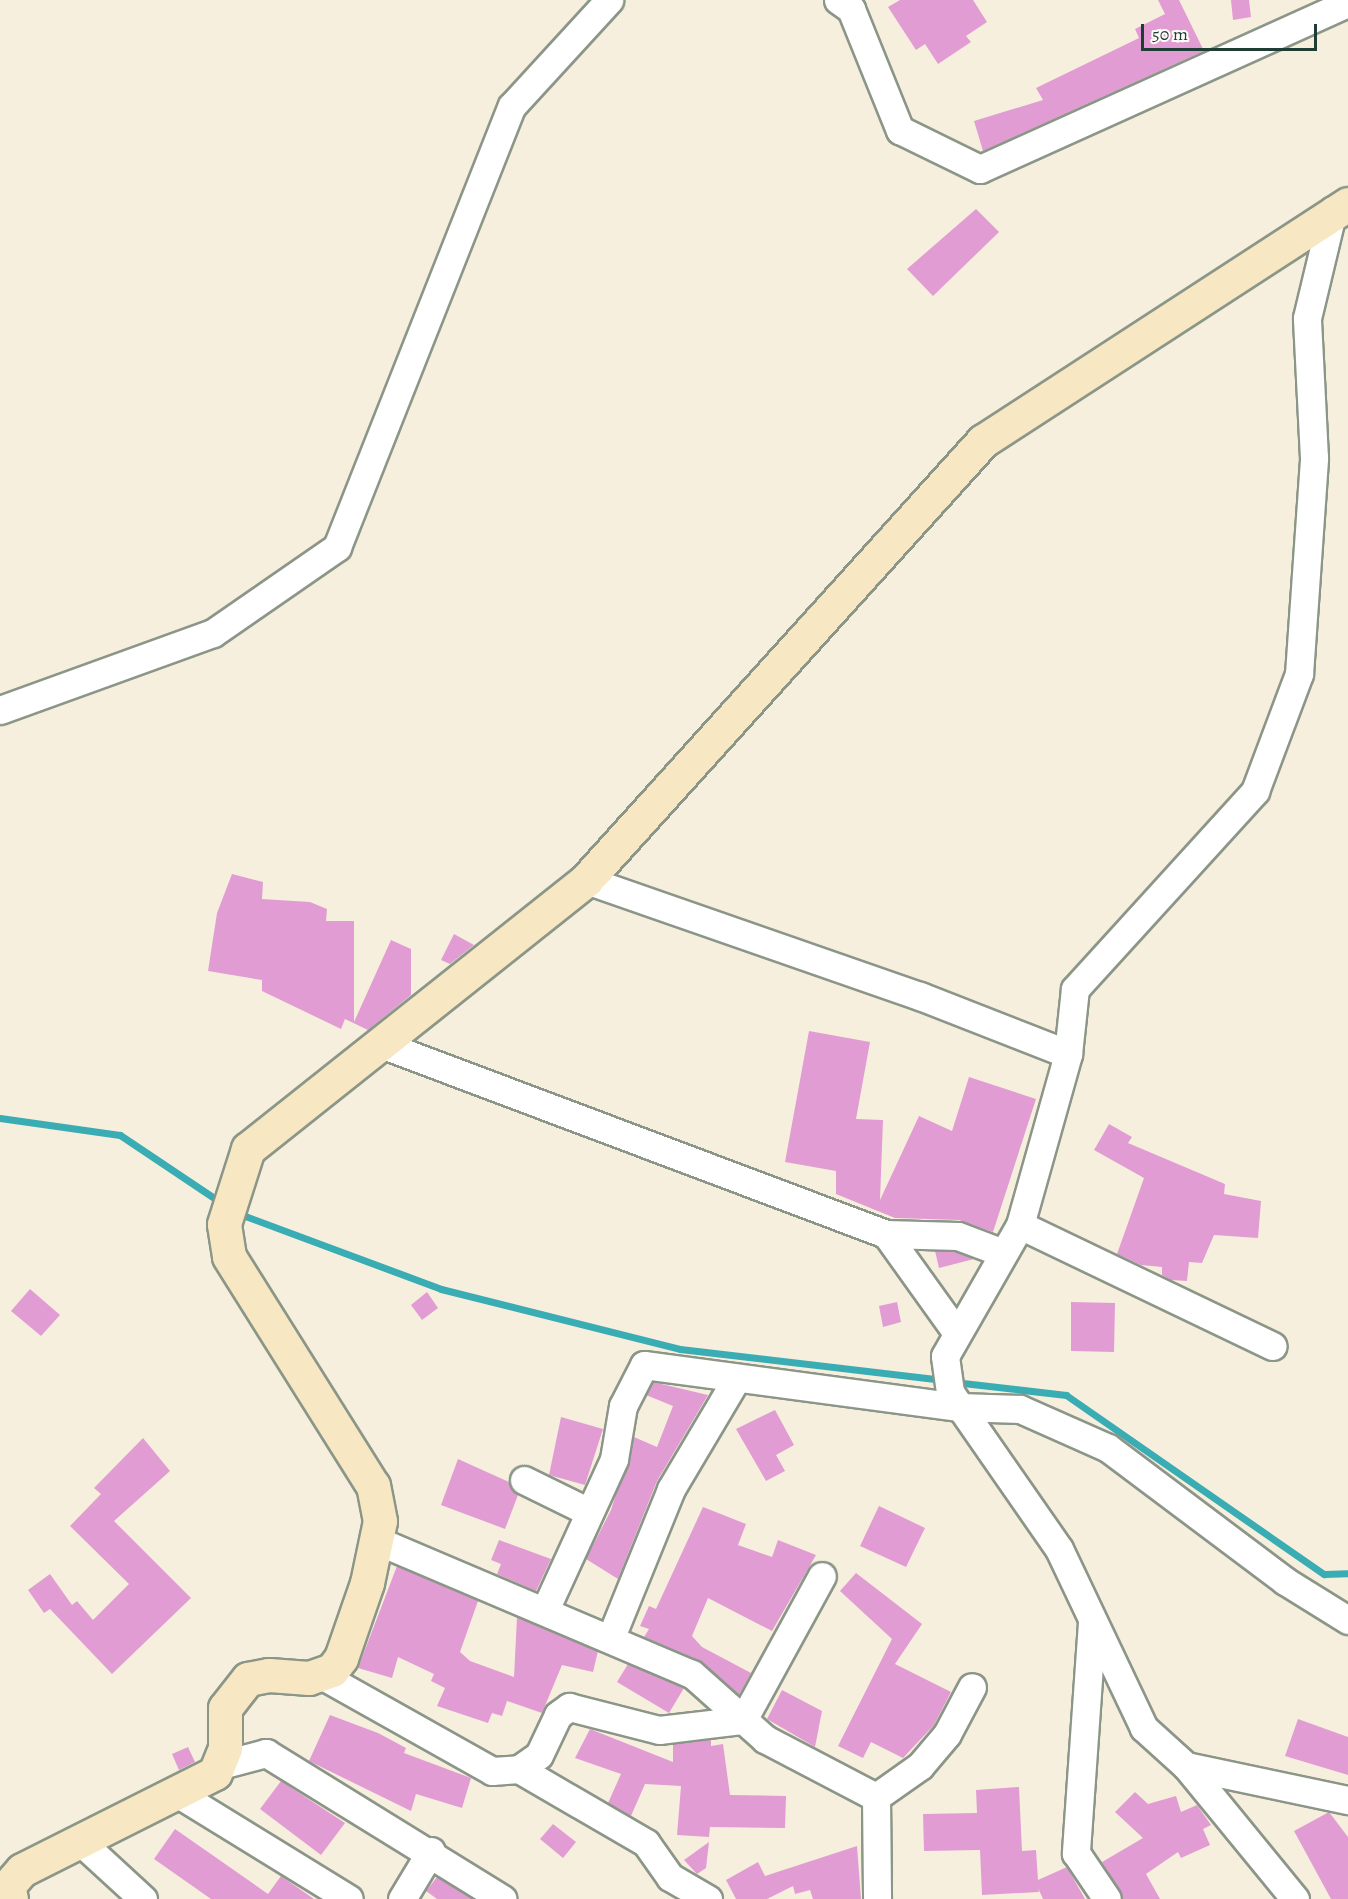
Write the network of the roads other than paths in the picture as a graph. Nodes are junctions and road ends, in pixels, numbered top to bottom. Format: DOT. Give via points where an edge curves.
graph roads {
  1 [pos="609,0"];
  2 [pos="838,0"];
  3 [pos="1348,3"];
  4 [pos="1340,207"];
  5 [pos="0,710"];
  6 [pos="586,880"];
  7 [pos="381,1044"];
  8 [pos="1068,1054"];
  9 [pos="1020,1225"];
  10 [pos="886,1234"];
  11 [pos="1004,1253"];
  12 [pos="951,1344"];
  13 [pos="1273,1346"];
  14 [pos="736,1378"];
  15 [pos="955,1399"];
  16 [pos="524,1480"];
  17 [pos="587,1511"];
  18 [pos="378,1541"];
  19 [pos="822,1576"];
  20 [pos="545,1610"];
  21 [pos="1092,1620"];
  22 [pos="1348,1620"];
  23 [pos="611,1637"];
  24 [pos="323,1676"];
  25 [pos="972,1687"];
  26 [pos="743,1720"];
  27 [pos="221,1765"];
  28 [pos="1186,1766"];
  29 [pos="519,1769"];
  30 [pos="180,1795"];
  31 [pos="876,1797"];
  32 [pos="1348,1800"];
  33 [pos="82,1843"];
  34 [pos="431,1851"];
  35 [pos="6,1886"];
  36 [pos="143,1899"];
  37 [pos="349,1899"];
  38 [pos="402,1899"];
  39 [pos="502,1899"];
  40 [pos="708,1899"];
  41 [pos="877,1899"];
  42 [pos="1107,1899"];
  43 [pos="1295,1899"];
  1 -- 5 [label="street" via="512,106 337,547 213,633"];
  2 -- 3 [label="street" via="851,9 900,130 980,169"];
  4 -- 6 [label="main road" via="983,441"];
  4 -- 8 [label="street" via="1307,318 1314,458 1299,674 1255,791 1075,989"];
  6 -- 7 [label="main road"];
  6 -- 8 [label="street" via="920,996"];
  7 -- 10 [label="street"];
  7 -- 18 [label="main road" via="248,1149 224,1224 239,1277 373,1486"];
  8 -- 9 [label="street"];
  9 -- 11 [label="street"];
  9 -- 13 [label="street"];
  10 -- 11 [label="street" via="958,1236"];
  10 -- 12 [label="street"];
  11 -- 12 [label="street"];
  12 -- 15 [label="street"];
  14 -- 15 [label="street"];
  14 -- 17 [label="street" via="644,1365 623,1406 614,1459"];
  14 -- 23 [label="street" via="671,1489"];
  15 -- 21 [label="street" via="1059,1549"];
  15 -- 22 [label="street" via="1020,1409 1108,1448 1285,1581"];
  16 -- 17 [label="street"];
  17 -- 20 [label="street"];
  18 -- 20 [label="street"];
  18 -- 24 [label="main road" via="341,1658"];
  19 -- 26 [label="street"];
  20 -- 23 [label="street"];
  21 -- 28 [label="street" via="1144,1728"];
  21 -- 42 [label="street" via="1076,1853"];
  23 -- 26 [label="street" via="692,1674"];
  24 -- 27 [label="main road" via="269,1675 248,1679 225,1708"];
  24 -- 29 [label="street" via="492,1771"];
  25 -- 31 [label="street" via="947,1734 920,1767"];
  26 -- 29 [label="street" via="658,1730 569,1707 558,1715 539,1755"];
  26 -- 31 [label="street" via="765,1739"];
  27 -- 30 [label="main road"];
  27 -- 34 [label="street" via="266,1753"];
  28 -- 32 [label="street"];
  28 -- 43 [label="street"];
  29 -- 40 [label="street" via="646,1843 670,1877"];
  30 -- 33 [label="main road"];
  30 -- 37 [label="street"];
  31 -- 41 [label="street"];
  33 -- 35 [label="main road" via="21,1870"];
  33 -- 36 [label="street"];
  34 -- 38 [label="street"];
  34 -- 39 [label="street"];
}
